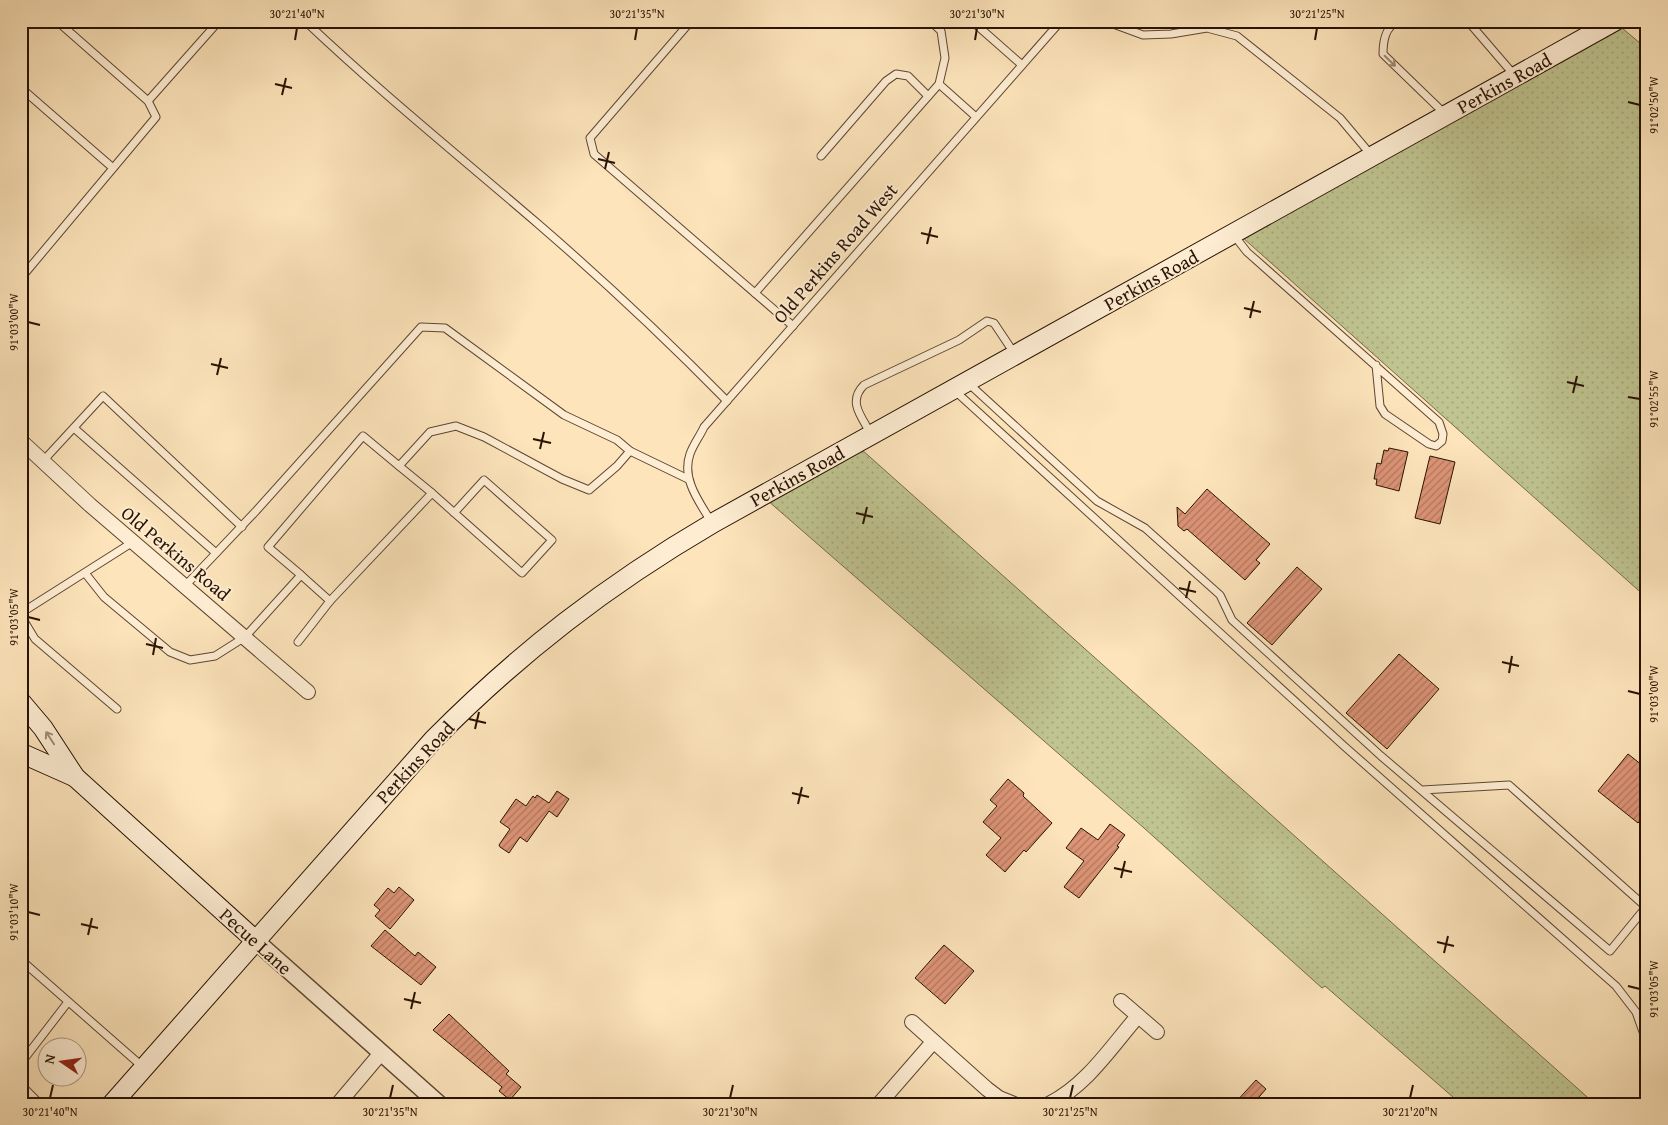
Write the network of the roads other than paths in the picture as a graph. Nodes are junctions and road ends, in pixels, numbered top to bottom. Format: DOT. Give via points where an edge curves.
graph roads {
  1 [pos="56,21"];
  2 [pos="219,21"];
  3 [pos="306,21"];
  4 [pos="691,21"];
  5 [pos="930,21"];
  6 [pos="972,21"];
  7 [pos="1061,21"];
  8 [pos="1105,21"];
  9 [pos="1398,21"];
  10 [pos="1465,21"];
  11 [pos="1615,21"];
  12 [pos="1022,65"];
  13 [pos="1516,76"];
  14 [pos="939,84"];
  15 [pos="21,88"];
  16 [pos="928,96"];
  17 [pos="148,102"];
  18 [pos="1446,115"];
  19 [pos="976,117"];
  20 [pos="822,156"];
  21 [pos="1373,156"];
  22 [pos="113,168"];
  23 [pos="1232,234"];
  24 [pos="21,278"];
  25 [pos="755,293"];
  26 [pos="793,326"];
  27 [pos="1016,354"];
  28 [pos="1376,365"];
  29 [pos="959,385"];
  30 [pos="727,401"];
  31 [pos="74,428"];
  32 [pos="871,435"];
  33 [pos="21,441"];
  34 [pos="630,451"];
  35 [pos="43,462"];
  36 [pos="399,466"];
  37 [pos="688,479"];
  38 [pos="432,493"];
  39 [pos="454,513"];
  40 [pos="712,523"];
  41 [pos="242,527"];
  42 [pos="133,541"];
  43 [pos="216,553"];
  44 [pos="85,572"];
  45 [pos="301,575"];
  46 [pos="185,586"];
  47 [pos="330,601"];
  48 [pos="21,615"];
  49 [pos="245,636"];
  50 [pos="298,642"];
  51 [pos="308,692"];
  52 [pos="21,702"];
  53 [pos="117,709"];
  54 [pos="21,753"];
  55 [pos="75,777"];
  56 [pos="1422,790"];
  57 [pos="256,941"];
  58 [pos="21,960"];
  59 [pos="1121,1001"];
  60 [pos="68,1002"];
  61 [pos="1138,1016"];
  62 [pos="912,1022"];
  63 [pos="1157,1032"];
  64 [pos="934,1042"];
  65 [pos="1647,1043"];
  66 [pos="381,1053"];
  67 [pos="21,1063"];
  68 [pos="144,1068"];
  69 [pos="21,1085"];
  70 [pos="40,1104"];
  71 [pos="112,1104"];
  72 [pos="338,1104"];
  73 [pos="439,1104"];
  74 [pos="879,1104"];
  75 [pos="1014,1104"];
  76 [pos="1050,1104"];
  1 -- 17 [label="lane"];
  2 -- 17 [label="lane"];
  3 -- 30 [label="lane" via="359,71 537,223 685,358"];
  4 -- 25 [label="lane" via="590,138 594,154"];
  5 -- 14 [label="lane" via="941,31 945,58"];
  6 -- 12 [label="lane"];
  7 -- 12 [label="lane, Old Perkins Road West"];
  8 -- 21 [label="lane" via="1143,35 1207,28 1237,36 1340,118"];
  9 -- 18 [label="lane, one-way" via="1383,39 1383,54"];
  10 -- 13 [label="lane"];
  11 -- 13 [label="main road, Perkins Road"];
  12 -- 19 [label="lane, Old Perkins Road West"];
  13 -- 18 [label="main road, Perkins Road"];
  14 -- 16 [label="lane"];
  14 -- 19 [label="lane"];
  15 -- 22 [label="lane"];
  16 -- 20 [label="lane" via="908,76 896,74 886,81"];
  16 -- 25 [label="lane"];
  17 -- 22 [label="lane" via="156,117"];
  18 -- 21 [label="main road, Perkins Road"];
  19 -- 26 [label="lane, Old Perkins Road West"];
  21 -- 23 [label="main road, Perkins Road"];
  22 -- 24 [label="lane"];
  23 -- 27 [label="main road, Perkins Road"];
  23 -- 28 [label="lane" via="1247,252"];
  25 -- 26 [label="lane"];
  26 -- 30 [label="lane, Old Perkins Road West"];
  27 -- 29 [label="main road, Perkins Road"];
  27 -- 32 [label="lane" via="994,323 987,321 959,340 864,385 855,397 855,406"];
  28 -- 28 [label="lane" via="1439,422 1444,434 1436,446 1385,414 1380,406"];
  29 -- 32 [label="main road, Perkins Road"];
  29 -- 56 [label="lane" via="1097,501 1145,528 1220,595 1232,620"];
  29 -- 65 [label="lane" via="1344,746 1616,986 1636,1012"];
  30 -- 37 [label="lane, Old Perkins Road West" via="704,427 689,456"];
  31 -- 35 [label="lane"];
  31 -- 41 [label="lane" via="103,396"];
  31 -- 43 [label="lane"];
  32 -- 40 [label="main road, Perkins Road"];
  33 -- 35 [label="street, Old Perkins Road"];
  34 -- 36 [label="lane" via="588,490 456,426 430,432"];
  34 -- 37 [label="lane"];
  34 -- 41 [label="lane" via="618,440 564,415 445,328 421,327"];
  35 -- 42 [label="street, Old Perkins Road"];
  36 -- 38 [label="lane"];
  36 -- 45 [label="lane" via="363,436 268,547"];
  37 -- 40 [label="lane, Old Perkins Road West"];
  38 -- 39 [label="lane"];
  38 -- 47 [label="lane"];
  39 -- 39 [label="lane" via="522,573 552,540 484,480"];
  40 -- 57 [label="main road, Perkins Road" via="598,595 481,694 404,772"];
  41 -- 43 [label="lane"];
  42 -- 44 [label="lane"];
  42 -- 46 [label="street, Old Perkins Road"];
  43 -- 46 [label="lane"];
  44 -- 48 [label="lane"];
  44 -- 49 [label="lane" via="104,597 176,655 190,660 215,656"];
  45 -- 47 [label="lane"];
  45 -- 49 [label="lane"];
  46 -- 49 [label="street, Old Perkins Road"];
  47 -- 50 [label="lane"];
  48 -- 53 [label="lane" via="35,639"];
  49 -- 51 [label="street, Old Perkins Road"];
  55 -- 52 [label="main road, Pecue Lane, one-way" via="43,728"];
  54 -- 55 [label="main road, Pecue Lane"];
  55 -- 57 [label="main road, Pecue Lane"];
  56 -- 56 [label="lane" via="1610,951 1646,906 1509,785"];
  57 -- 66 [label="street, Pecue Lane"];
  57 -- 68 [label="main road, Perkins Road"];
  58 -- 60 [label="lane"];
  59 -- 61 [label="street"];
  60 -- 67 [label="lane"];
  60 -- 68 [label="lane"];
  61 -- 63 [label="street"];
  61 -- 76 [label="street" via="1078,1086"];
  62 -- 64 [label="street"];
  64 -- 74 [label="street"];
  64 -- 75 [label="street" via="993,1094"];
  66 -- 72 [label="street"];
  66 -- 73 [label="street, Pecue Lane"];
  68 -- 71 [label="main road, Perkins Road"];
  69 -- 70 [label="lane"];
}
